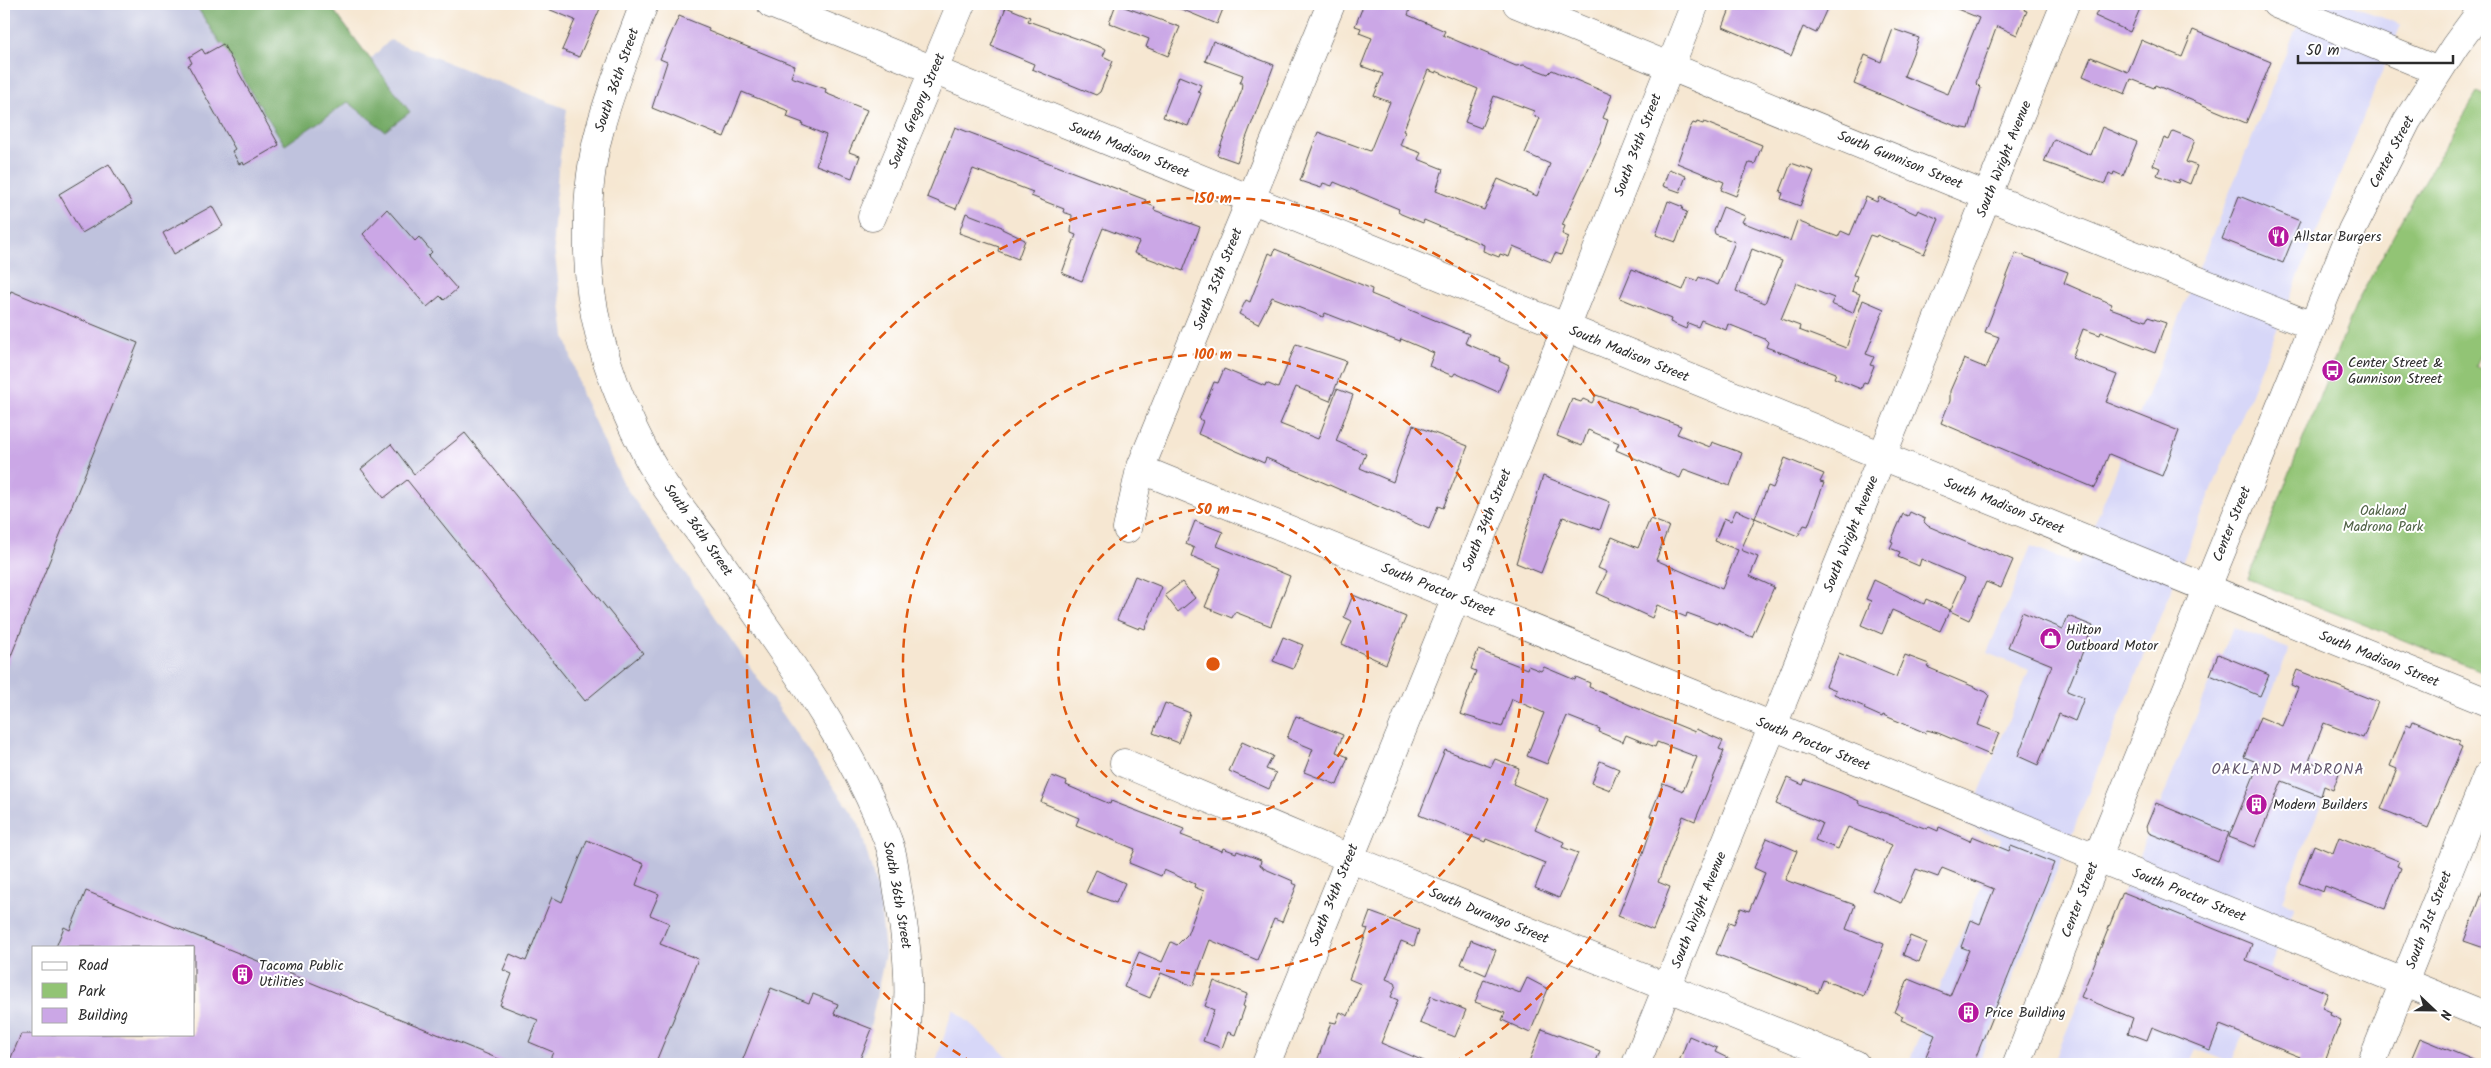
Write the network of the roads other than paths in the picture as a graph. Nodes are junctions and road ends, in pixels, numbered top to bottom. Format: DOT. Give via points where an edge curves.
graph roads {
  1 [pos="644,4"];
  2 [pos="771,4"];
  3 [pos="960,4"];
  4 [pos="1331,4"];
  5 [pos="1517,4"];
  6 [pos="1694,4"];
  7 [pos="2065,4"];
  8 [pos="2276,4"];
  9 [pos="2486,4"];
  10 [pos="1669,65"];
  11 [pos="934,70"];
  12 [pos="2438,71"];
  13 [pos="1989,197"];
  14 [pos="1250,199"];
  15 [pos="872,217"];
  16 [pos="2312,326"];
  17 [pos="1566,328"];
  18 [pos="1882,455"];
  19 [pos="1140,469"];
  20 [pos="1127,529"];
  21 [pos="2206,589"];
  22 [pos="1455,597"];
  23 [pos="2487,702"];
  24 [pos="1773,728"];
  25 [pos="1124,763"];
  26 [pos="2487,776"];
  27 [pos="1348,858"];
  28 [pos="2097,858"];
  29 [pos="2404,983"];
  30 [pos="1667,989"];
  31 [pos="2487,1016"];
  32 [pos="901,1064"];
  33 [pos="1266,1064"];
  34 [pos="1636,1064"];
  35 [pos="1855,1064"];
  36 [pos="2017,1064"];
  37 [pos="2371,1064"];
  1 -- 32 [label="street, South 36th Street" via="607,103 594,158 588,223 589,274 599,335 609,368 647,456 797,675 854,765 889,843 906,937 910,982 907,1035"];
  2 -- 11 [label="street, South Madison Street"];
  3 -- 11 [label="street, South Gregory Street"];
  4 -- 14 [label="street, South 35th Street"];
  5 -- 10 [label="street, South Gunnison Street"];
  6 -- 10 [label="street, South 34th Street"];
  7 -- 13 [label="street, South Wright Avenue"];
  8 -- 12 [label="street"];
  9 -- 12 [label="street, Center Street"];
  10 -- 13 [label="street, South Gunnison Street"];
  10 -- 17 [label="street, South 34th Street"];
  11 -- 14 [label="street, South Madison Street"];
  11 -- 15 [label="street, South Gregory Street"];
  12 -- 16 [label="street, Center Street" via="2379,174"];
  13 -- 16 [label="street, South Gunnison Street"];
  13 -- 18 [label="street, South Wright Avenue"];
  14 -- 17 [label="street, South Madison Street"];
  14 -- 19 [label="street, South 35th Street"];
  16 -- 21 [label="street, Center Street"];
  17 -- 18 [label="street, South Madison Street"];
  17 -- 22 [label="street, South 34th Street"];
  18 -- 21 [label="street, South Madison Street"];
  18 -- 24 [label="street, South Wright Avenue"];
  19 -- 20 [label="street, South 35th Street"];
  19 -- 22 [label="street, South Proctor Street"];
  21 -- 23 [label="street, South Madison Street"];
  21 -- 28 [label="street, Center Street"];
  22 -- 24 [label="street, South Proctor Street"];
  22 -- 27 [label="street, South 34th Street"];
  24 -- 28 [label="street, South Proctor Street"];
  24 -- 30 [label="street, South Wright Avenue"];
  25 -- 27 [label="street, South Durango Street"];
  26 -- 29 [label="street, South 31st Street"];
  27 -- 30 [label="street, South Durango Street"];
  27 -- 33 [label="street, South 34th Street"];
  28 -- 29 [label="street, South Proctor Street"];
  28 -- 36 [label="street, Center Street"];
  29 -- 31 [label="street, South Proctor Street"];
  29 -- 37 [label="street, South 31st Street"];
  30 -- 34 [label="street, South Wright Avenue"];
  30 -- 35 [label="street, South Durango Street"];
}
